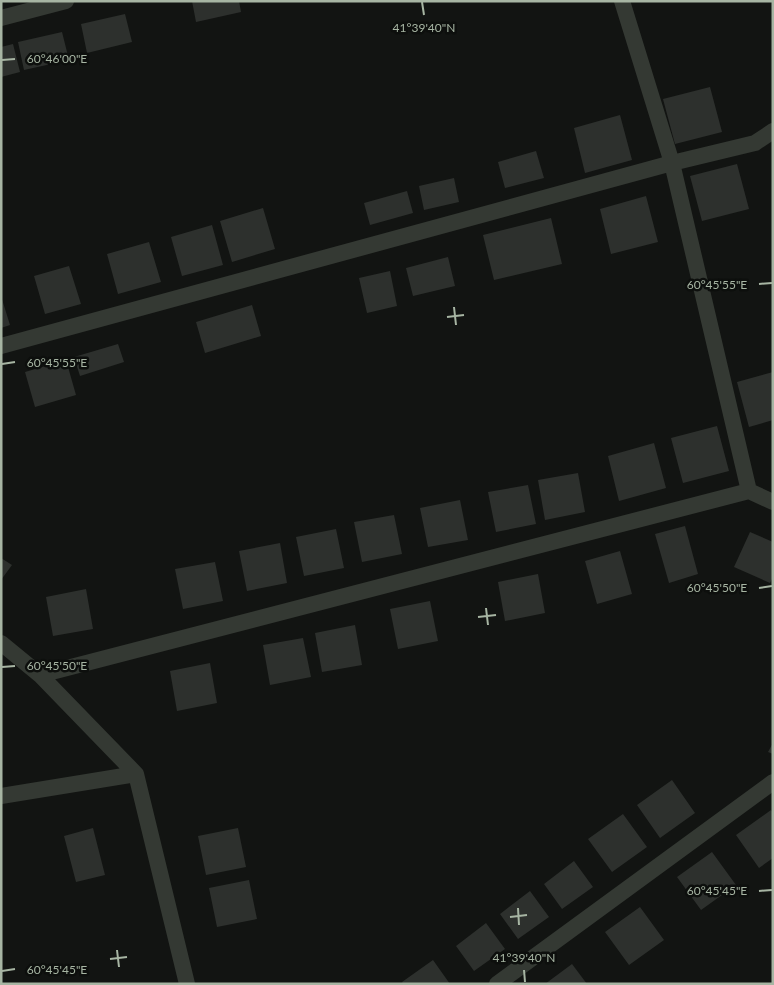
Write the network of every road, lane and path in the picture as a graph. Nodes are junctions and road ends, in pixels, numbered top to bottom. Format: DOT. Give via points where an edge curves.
graph roads {
  1 [pos="66,1"];
  2 [pos="622,1"];
  3 [pos="1,18"];
  4 [pos="773,131"];
  5 [pos="672,163"];
  6 [pos="1,346"];
  7 [pos="749,491"];
  8 [pos="773,502"];
  9 [pos="1,644"];
  10 [pos="40,675"];
  11 [pos="136,774"];
  12 [pos="773,782"];
  13 [pos="1,796"];
  14 [pos="188,984"];
  15 [pos="497,984"];
  1 -- 3 [label="street"];
  2 -- 5 [label="street"];
  4 -- 5 [label="street" via="755,143"];
  5 -- 6 [label="street"];
  5 -- 7 [label="street"];
  7 -- 8 [label="street"];
  7 -- 10 [label="street"];
  9 -- 10 [label="street"];
  10 -- 11 [label="street"];
  11 -- 13 [label="street"];
  11 -- 14 [label="street"];
  12 -- 15 [label="street"];
}
